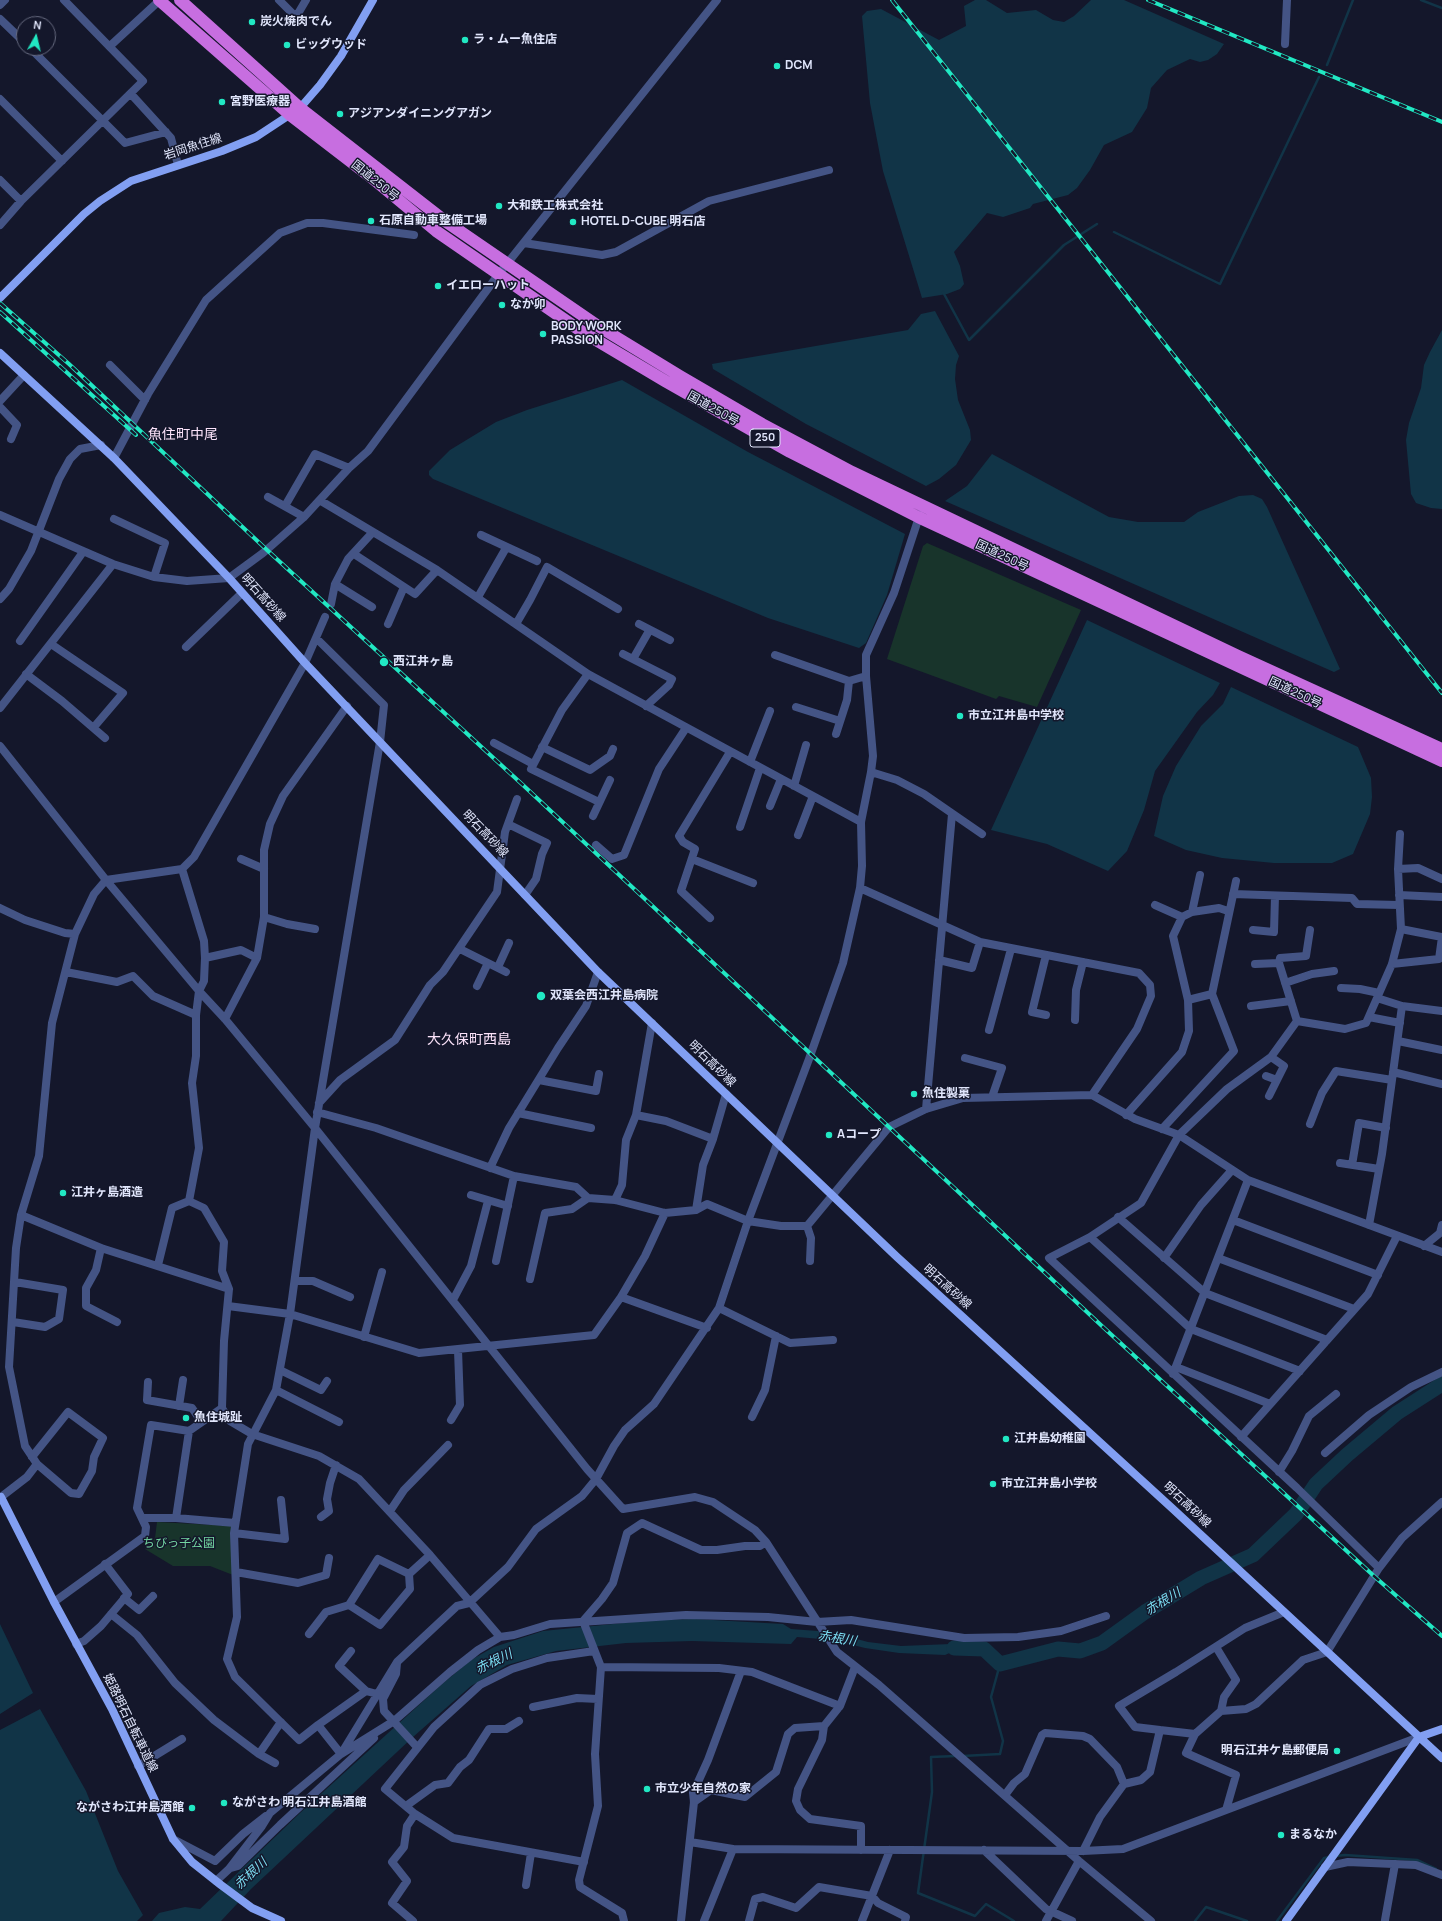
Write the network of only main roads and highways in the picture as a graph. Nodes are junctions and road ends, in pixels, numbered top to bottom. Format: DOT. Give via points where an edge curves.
graph roads {
  1 [pos="159,0"];
  2 [pos="180,0"];
  3 [pos="373,0"];
  4 [pos="300,108"];
  5 [pos="290,115"];
  6 [pos="0,298"];
  7 [pos="0,353"];
  8 [pos="921,511"];
  9 [pos="1442,749"];
  10 [pos="1442,761"];
  11 [pos="1,1497"];
  12 [pos="1442,1729"];
  13 [pos="1419,1737"];
  14 [pos="1442,1758"];
  15 [pos="281,1921"];
  16 [pos="1286,1921"];
  1 -- 5 [label="highway, 国道250号 / 250"];
  2 -- 4 [label="highway, 国道250号 / 250"];
  3 -- 4 [label="main road, 岩岡魚住線" via="341,56"];
  4 -- 5 [label="main road, 岩岡魚住線"];
  4 -- 8 [label="highway, 国道250号 / 250" via="445,221 598,326 762,424"];
  5 -- 6 [label="main road, 岩岡魚住線" via="256,137 132,181 100,201"];
  5 -- 8 [label="highway, 国道250号 / 250" via="436,231 581,331 790,452"];
  7 -- 13 [label="main road, 明石高砂線" via="114,458 598,972 903,1263"];
  8 -- 9 [label="highway, 国道250号 / 250"];
  8 -- 10 [label="highway, 国道250号 / 250"];
  11 -- 15 [label="main road, 姫路明石自転車道線" via="112,1709 173,1839 192,1862 243,1902"];
  12 -- 13 [label="main road"];
  13 -- 14 [label="main road, 明石高砂線"];
  13 -- 16 [label="main road"];
}
